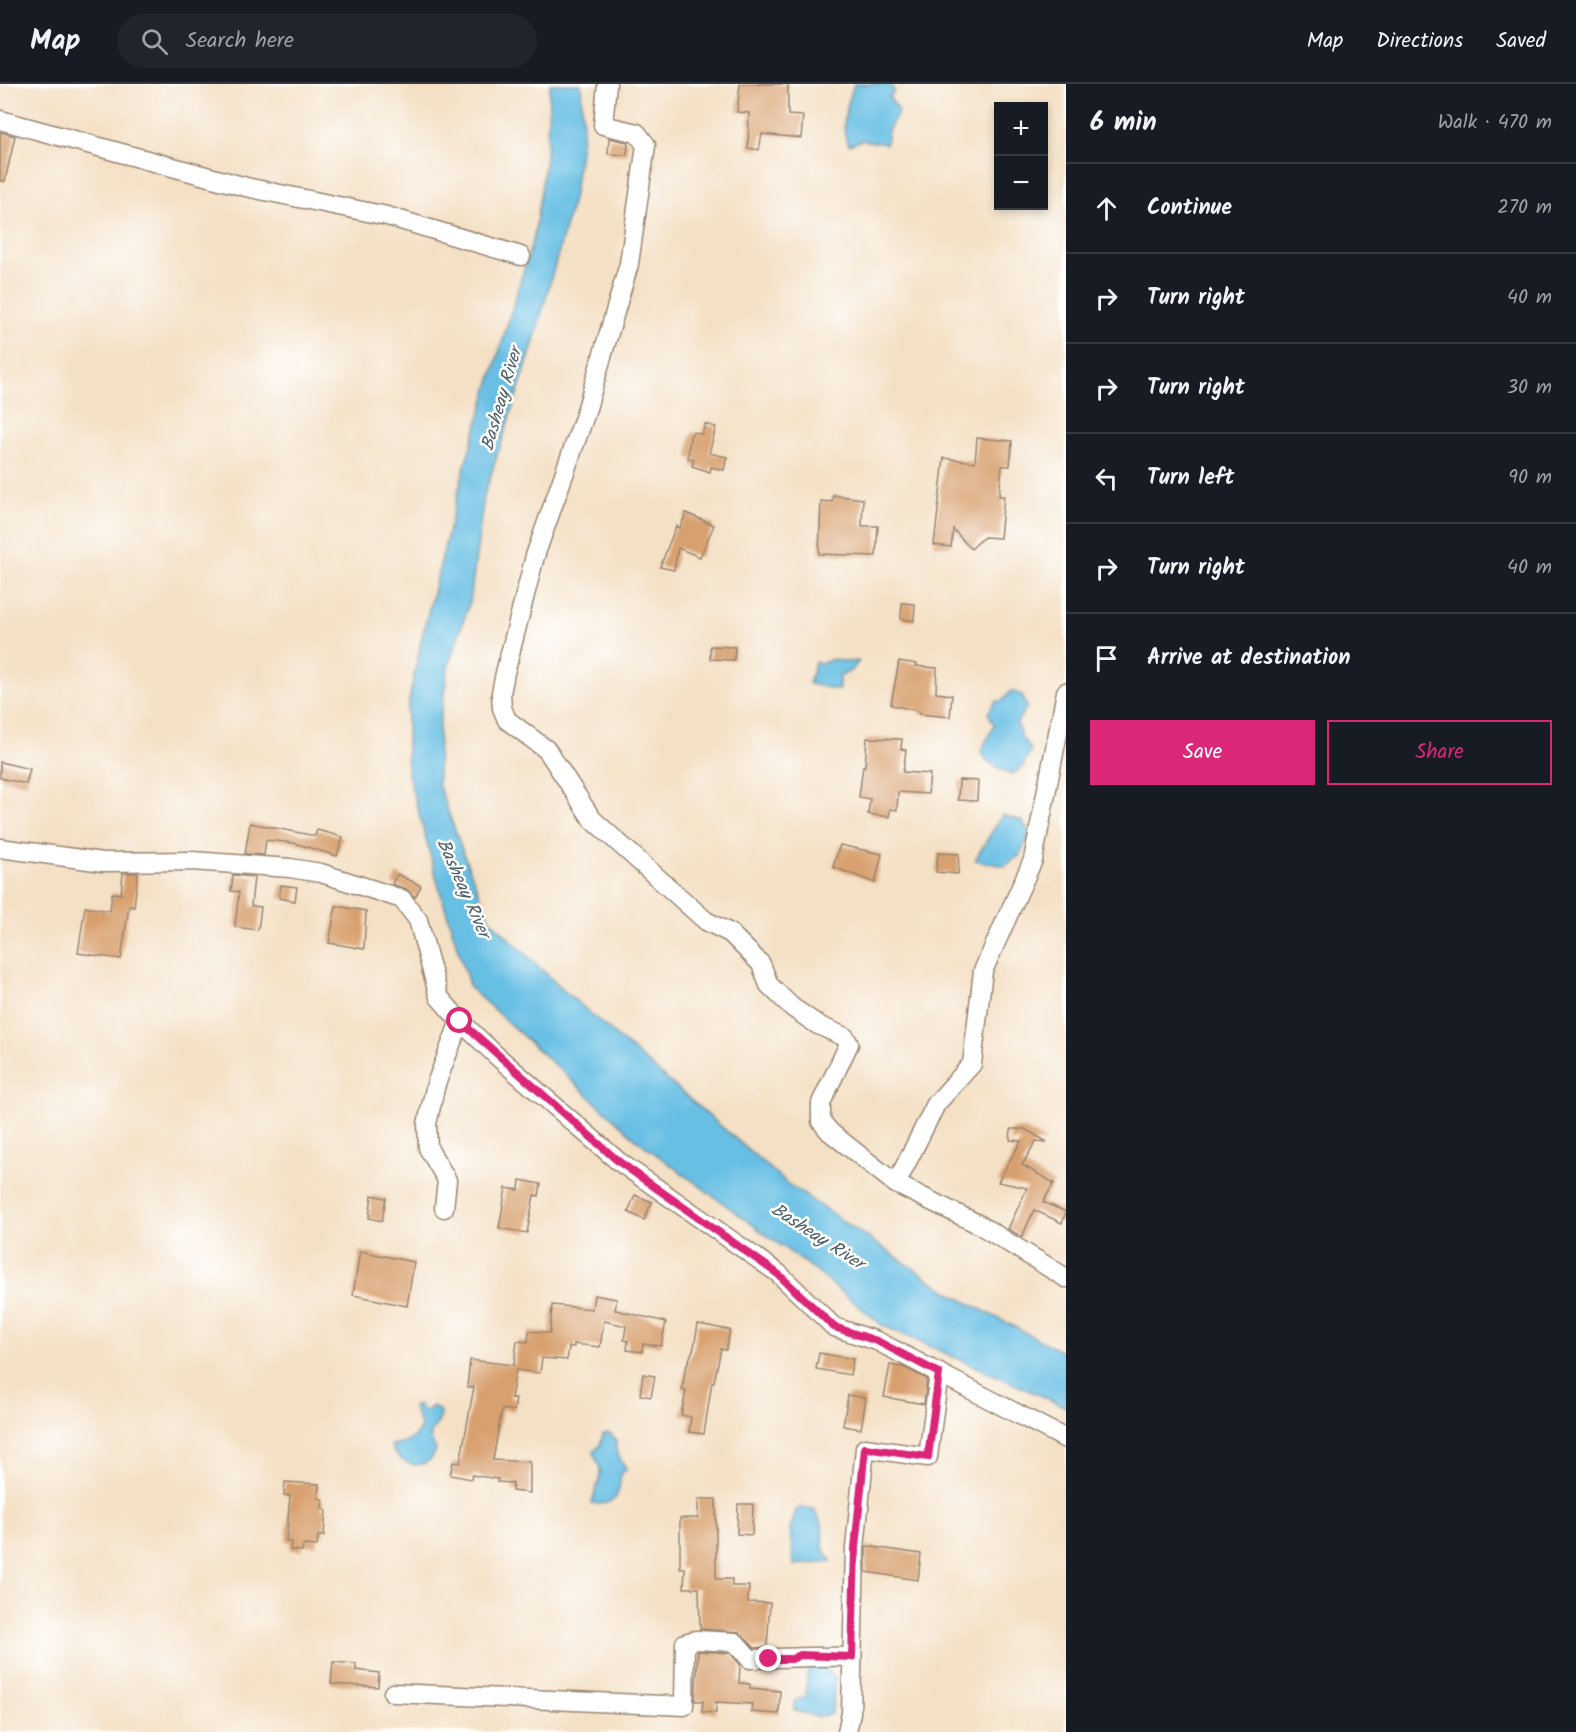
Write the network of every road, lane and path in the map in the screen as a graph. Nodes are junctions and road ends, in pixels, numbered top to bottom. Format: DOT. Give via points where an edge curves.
graph roads {
  1 [pos="607,84"];
  2 [pos="0,120"];
  3 [pos="521,256"];
  4 [pos="1066,692"];
  5 [pos="0,848"];
  6 [pos="460,1021"];
  7 [pos="896,1184"];
  8 [pos="444,1208"];
  9 [pos="1066,1278"];
  10 [pos="939,1373"];
  11 [pos="1066,1438"];
  12 [pos="852,1657"];
  13 [pos="393,1693"];
  14 [pos="847,1732"];
  1 -- 7 [label="street" via="603,125 637,133 646,145 629,264 585,415 535,556 505,673 502,708 507,720 548,750 592,819 619,845 706,921 730,933 761,964 769,985 794,1008 844,1037 849,1044 827,1085 821,1121"];
  2 -- 3 [label="street" via="246,186 387,216"];
  4 -- 7 [label="street" via="1033,860 983,971 972,1064 936,1104"];
  5 -- 6 [label="street" via="103,862 192,861 290,867 402,899 418,920 439,997"];
  6 -- 8 [label="street" via="436,1084 427,1124 428,1148 447,1180"];
  6 -- 10 [label="street" via="618,1161 778,1274 834,1327 877,1341"];
  7 -- 9 [label="street" via="980,1226"];
  10 -- 11 [label="street"];
  10 -- 12 [label="street" via="928,1457 865,1448 855,1548"];
  12 -- 13 [label="street" via="800,1655 792,1659 750,1659 735,1642 685,1643 684,1706"];
  12 -- 14 [label="street"];
}
